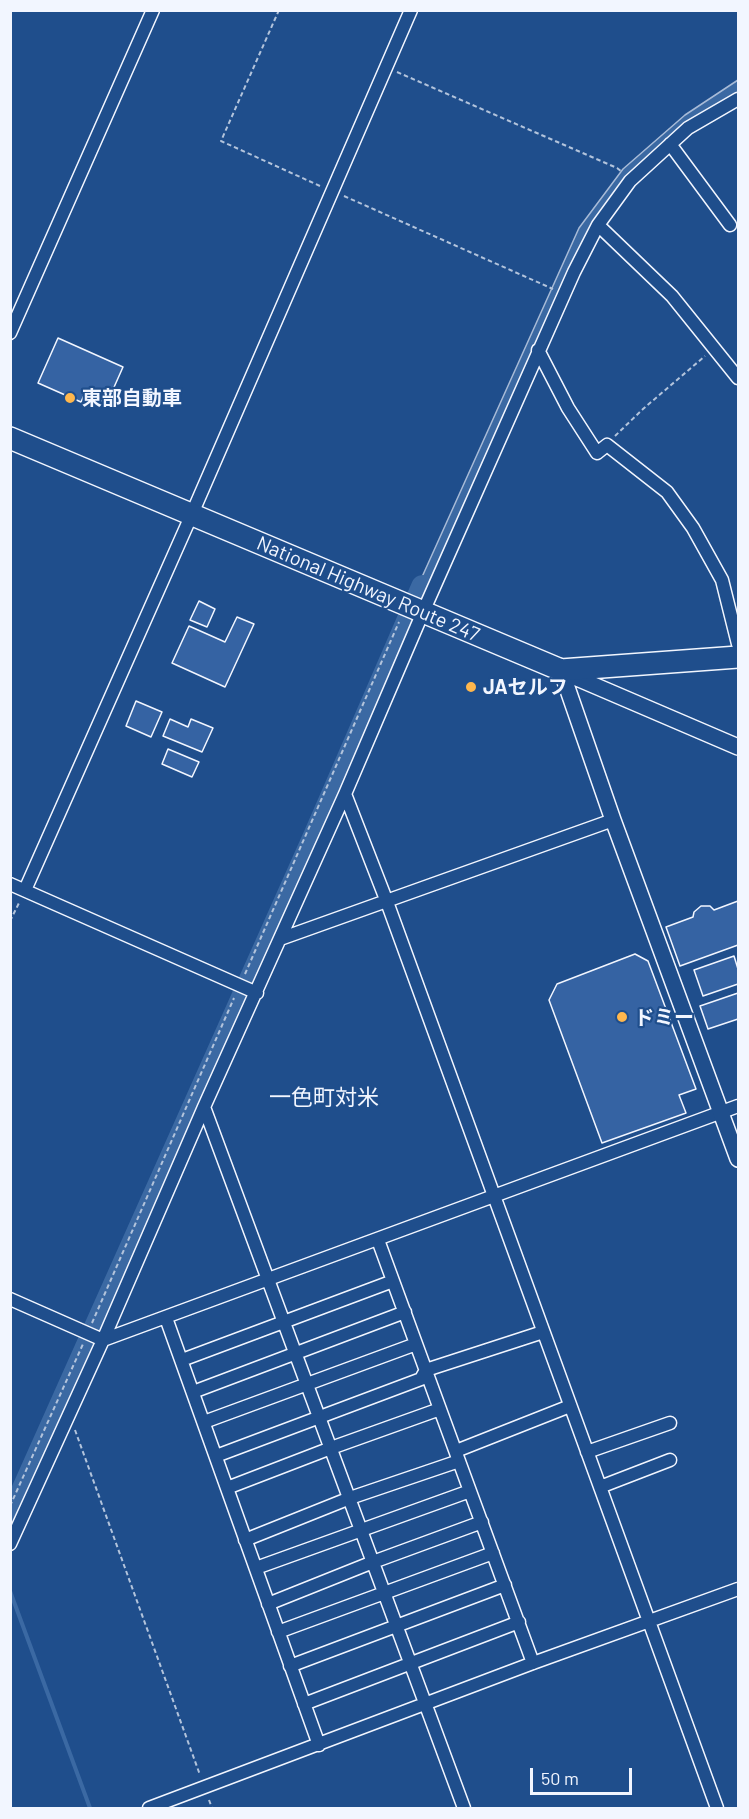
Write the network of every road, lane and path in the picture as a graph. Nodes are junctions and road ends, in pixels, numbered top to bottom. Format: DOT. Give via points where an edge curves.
graph roads {
  1 [pos="153,10"];
  2 [pos="279,10"];
  3 [pos="411,10"];
  4 [pos="386,68"];
  5 [pos="738,99"];
  6 [pos="670,144"];
  7 [pos="630,181"];
  8 [pos="332,191"];
  9 [pos="598,225"];
  10 [pos="730,225"];
  11 [pos="564,293"];
  12 [pos="10,333"];
  13 [pos="714,349"];
  14 [pos="538,350"];
  15 [pos="738,378"];
  16 [pos="10,438"];
  17 [pos="607,445"];
  18 [pos="191,516"];
  19 [pos="415,609"];
  20 [pos="736,622"];
  21 [pos="738,656"];
  22 [pos="561,670"];
  23 [pos="738,747"];
  24 [pos="345,794"];
  25 [pos="613,820"];
  26 [pos="10,884"];
  27 [pos="24,890"];
  28 [pos="387,902"];
  29 [pos="10,921"];
  30 [pos="280,939"];
  31 [pos="240,984"];
  32 [pos="257,993"];
  33 [pos="738,1106"];
  34 [pos="204,1107"];
  35 [pos="722,1112"];
  36 [pos="738,1159"];
  37 [pos="494,1197"];
  38 [pos="378,1240"];
  39 [pos="270,1280"];
  40 [pos="393,1281"];
  41 [pos="10,1299"];
  42 [pos="405,1312"];
  43 [pos="166,1318"];
  44 [pos="285,1321"];
  45 [pos="543,1332"];
  46 [pos="86,1336"];
  47 [pos="103,1340"];
  48 [pos="416,1344"];
  49 [pos="297,1354"];
  50 [pos="182,1360"];
  51 [pos="426,1370"];
  52 [pos="308,1385"];
  53 [pos="193,1392"];
  54 [pos="570,1406"];
  55 [pos="440,1409"];
  56 [pos="69,1414"];
  57 [pos="319,1416"];
  58 [pos="204,1422"];
  59 [pos="670,1423"];
  60 [pos="331,1448"];
  61 [pos="587,1452"];
  62 [pos="216,1456"];
  63 [pos="457,1456"];
  64 [pos="670,1460"];
  65 [pos="600,1487"];
  66 [pos="227,1488"];
  67 [pos="470,1491"];
  68 [pos="350,1498"];
  69 [pos="10,1506"];
  70 [pos="482,1522"];
  71 [pos="361,1530"];
  72 [pos="245,1540"];
  73 [pos="10,1544"];
  74 [pos="493,1553"];
  75 [pos="373,1562"];
  76 [pos="256,1568"];
  77 [pos="505,1586"];
  78 [pos="738,1589"];
  79 [pos="385,1593"];
  80 [pos="268,1604"];
  81 [pos="649,1621"];
  82 [pos="519,1622"];
  83 [pos="396,1625"];
  84 [pos="278,1632"];
  85 [pos="410,1663"];
  86 [pos="533,1663"];
  87 [pos="290,1666"];
  88 [pos="425,1703"];
  89 [pos="304,1704"];
  90 [pos="319,1745"];
  91 [pos="204,1788"];
  92 [pos="149,1809"];
  93 [pos="464,1809"];
  94 [pos="717,1809"];
  1 -- 12 [label="street"];
  2 -- 8 [label="path" via="221,141"];
  3 -- 4 [label="street"];
  4 -- 7 [label="path" via="617,168"];
  4 -- 8 [label="street"];
  5 -- 6 [label="street" via="688,128"];
  6 -- 7 [label="street"];
  6 -- 10 [label="street"];
  7 -- 9 [label="street"];
  8 -- 11 [label="path"];
  8 -- 18 [label="street"];
  9 -- 11 [label="street"];
  9 -- 13 [label="street" via="672,296"];
  11 -- 14 [label="street"];
  13 -- 15 [label="street"];
  13 -- 17 [label="path"];
  14 -- 17 [label="street" via="597,453"];
  14 -- 19 [label="street"];
  16 -- 18 [label="highway, National Highway Route 247"];
  17 -- 20 [label="street" via="667,492 722,580"];
  18 -- 19 [label="highway, National Highway Route 247"];
  18 -- 27 [label="street"];
  19 -- 22 [label="highway, National Highway Route 247"];
  19 -- 24 [label="street"];
  19 -- 31 [label="path"];
  20 -- 21 [label="street"];
  21 -- 22 [label="highway, National Highway Route 247"];
  22 -- 23 [label="street"];
  22 -- 25 [label="street"];
  24 -- 28 [label="street"];
  24 -- 30 [label="street"];
  25 -- 28 [label="street"];
  25 -- 35 [label="street"];
  26 -- 27 [label="street"];
  27 -- 29 [label="path"];
  27 -- 31 [label="street"];
  28 -- 30 [label="street"];
  28 -- 37 [label="street"];
  30 -- 32 [label="street"];
  31 -- 32 [label="street"];
  31 -- 46 [label="path"];
  32 -- 34 [label="street"];
  33 -- 35 [label="street"];
  34 -- 39 [label="street"];
  34 -- 47 [label="street"];
  35 -- 36 [label="street"];
  35 -- 37 [label="street"];
  37 -- 38 [label="street"];
  37 -- 45 [label="street"];
  38 -- 39 [label="street"];
  38 -- 40 [label="street"];
  39 -- 43 [label="street"];
  39 -- 44 [label="street"];
  40 -- 42 [label="street"];
  40 -- 44 [label="street"];
  41 -- 46 [label="street"];
  42 -- 48 [label="street"];
  42 -- 49 [label="street"];
  43 -- 47 [label="street"];
  43 -- 50 [label="street"];
  44 -- 49 [label="street"];
  44 -- 50 [label="street"];
  45 -- 51 [label="street"];
  45 -- 54 [label="street"];
  46 -- 47 [label="street"];
  46 -- 69 [label="path"];
  47 -- 56 [label="street"];
  48 -- 51 [label="street"];
  48 -- 52 [label="street"];
  49 -- 52 [label="street"];
  49 -- 53 [label="street"];
  50 -- 53 [label="street"];
  51 -- 55 [label="street"];
  51 -- 57 [label="street" via="422,1379"];
  52 -- 57 [label="street"];
  52 -- 58 [label="street"];
  53 -- 58 [label="street"];
  54 -- 61 [label="street"];
  54 -- 63 [label="street"];
  55 -- 60 [label="street"];
  55 -- 63 [label="street"];
  56 -- 73 [label="street"];
  56 -- 91 [label="path"];
  57 -- 60 [label="street"];
  57 -- 62 [label="street"];
  58 -- 62 [label="street"];
  59 -- 61 [label="street"];
  60 -- 66 [label="street"];
  60 -- 68 [label="street"];
  61 -- 65 [label="street"];
  62 -- 66 [label="street"];
  63 -- 67 [label="street"];
  63 -- 68 [label="street"];
  64 -- 65 [label="street"];
  65 -- 81 [label="street"];
  66 -- 72 [label="street"];
  67 -- 70 [label="street"];
  67 -- 71 [label="street"];
  68 -- 71 [label="street"];
  68 -- 72 [label="street"];
  70 -- 74 [label="street"];
  70 -- 75 [label="street"];
  71 -- 75 [label="street"];
  71 -- 76 [label="street"];
  72 -- 76 [label="street"];
  74 -- 77 [label="street"];
  74 -- 79 [label="street"];
  75 -- 79 [label="street"];
  75 -- 80 [label="street"];
  76 -- 80 [label="street"];
  77 -- 82 [label="street"];
  77 -- 83 [label="street"];
  78 -- 81 [label="street"];
  79 -- 83 [label="street"];
  79 -- 84 [label="street"];
  80 -- 84 [label="street"];
  81 -- 86 [label="street"];
  81 -- 94 [label="street"];
  82 -- 85 [label="street"];
  82 -- 86 [label="street"];
  83 -- 85 [label="street"];
  83 -- 87 [label="street"];
  84 -- 87 [label="street"];
  85 -- 88 [label="street"];
  85 -- 89 [label="street"];
  86 -- 88 [label="street"];
  87 -- 89 [label="street"];
  88 -- 90 [label="street"];
  88 -- 93 [label="street"];
  89 -- 90 [label="street"];
  90 -- 91 [label="street"];
  91 -- 92 [label="street"];
}
